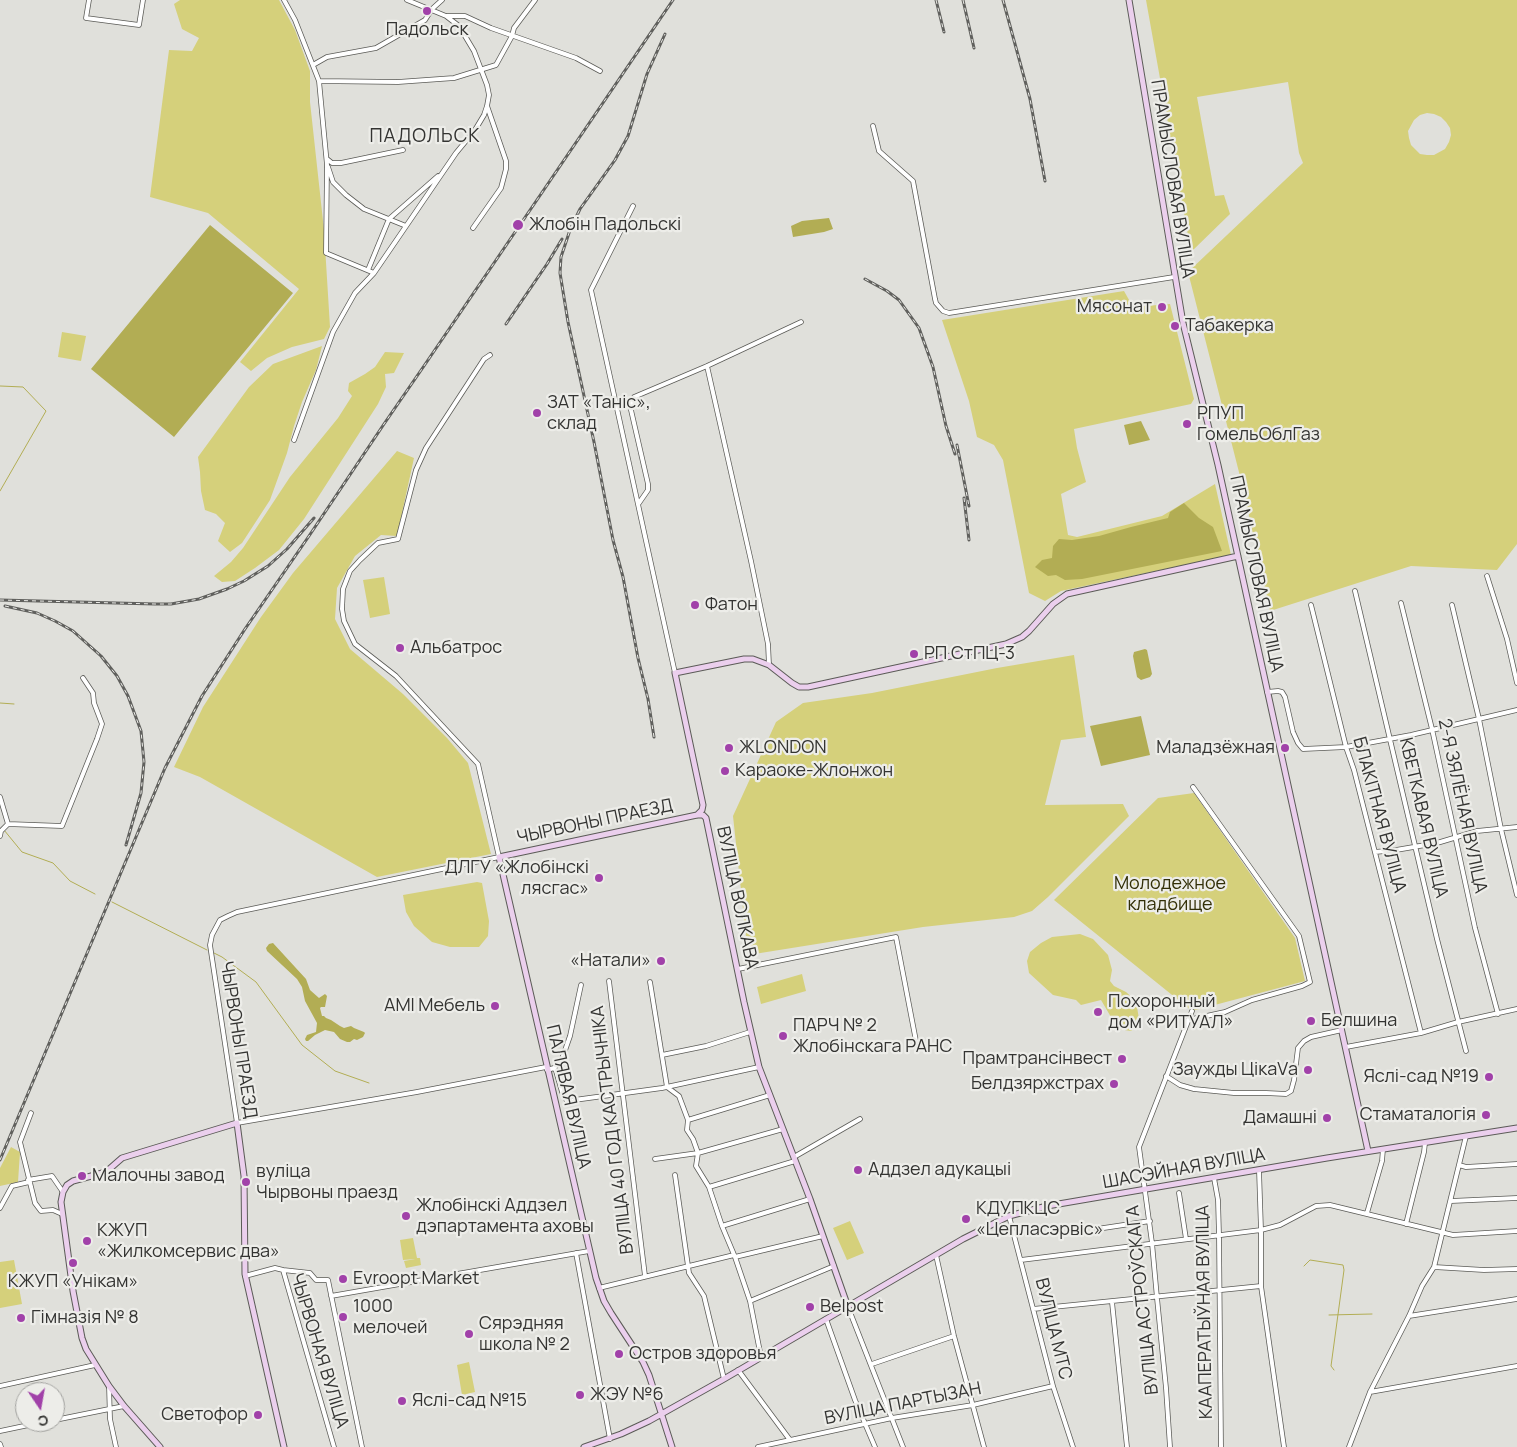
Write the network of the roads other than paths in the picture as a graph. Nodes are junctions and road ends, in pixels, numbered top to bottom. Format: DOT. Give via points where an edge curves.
graph roads {
  1 [pos="89,0"];
  2 [pos="143,0"];
  3 [pos="284,0"];
  4 [pos="407,0"];
  5 [pos="442,0"];
  6 [pos="536,0"];
  7 [pos="1129,0"];
  8 [pos="432,9"];
  9 [pos="446,16"];
  10 [pos="512,36"];
  11 [pos="312,65"];
  12 [pos="481,69"];
  13 [pos="600,71"];
  14 [pos="319,81"];
  15 [pos="487,106"];
  16 [pos="873,126"];
  17 [pos="403,150"];
  18 [pos="326,159"];
  19 [pos="327,165"];
  20 [pos="444,171"];
  21 [pos="633,206"];
  22 [pos="389,219"];
  23 [pos="406,226"];
  24 [pos="473,228"];
  25 [pos="368,270"];
  26 [pos="374,273"];
  27 [pos="1174,277"];
  28 [pos="801,322"];
  29 [pos="490,354"];
  30 [pos="707,366"];
  31 [pos="294,440"];
  32 [pos="639,503"];
  33 [pos="1238,556"];
  34 [pos="1487,576"];
  35 [pos="1355,591"];
  36 [pos="1401,603"];
  37 [pos="1452,604"];
  38 [pos="1311,605"];
  39 [pos="769,665"];
  40 [pos="675,673"];
  41 [pos="83,678"];
  42 [pos="1517,683"];
  43 [pos="1267,692"];
  44 [pos="1517,710"];
  45 [pos="1479,719"];
  46 [pos="1432,729"];
  47 [pos="1390,739"];
  48 [pos="1346,747"];
  49 [pos="1193,787"];
  50 [pos="0,797"];
  51 [pos="698,815"];
  52 [pos="8,824"];
  53 [pos="1517,827"];
  54 [pos="1501,829"];
  55 [pos="1,831"];
  56 [pos="0,836"];
  57 [pos="1456,837"];
  58 [pos="1416,847"];
  59 [pos="1375,852"];
  60 [pos="499,857"];
  61 [pos="1517,896"];
  62 [pos="738,969"];
  63 [pos="610,981"];
  64 [pos="650,982"];
  65 [pos="581,984"];
  66 [pos="1517,1009"];
  67 [pos="1192,1012"];
  68 [pos="1498,1014"];
  69 [pos="1188,1020"];
  70 [pos="1458,1022"];
  71 [pos="1342,1030"];
  72 [pos="750,1032"];
  73 [pos="1421,1033"];
  74 [pos="916,1041"];
  75 [pos="1346,1047"];
  76 [pos="1466,1052"];
  77 [pos="662,1055"];
  78 [pos="759,1067"];
  79 [pos="547,1068"];
  80 [pos="554,1068"];
  81 [pos="1166,1076"];
  82 [pos="667,1087"];
  83 [pos="622,1094"];
  84 [pos="770,1095"];
  85 [pos="31,1113"];
  86 [pos="860,1119"];
  87 [pos="688,1120"];
  88 [pos="237,1124"];
  89 [pos="1517,1128"];
  90 [pos="783,1129"];
  91 [pos="1466,1136"];
  92 [pos="1425,1143"];
  93 [pos="1383,1149"];
  94 [pos="1368,1151"];
  95 [pos="698,1152"];
  96 [pos="655,1159"];
  97 [pos="795,1159"];
  98 [pos="1517,1164"];
  99 [pos="1459,1166"];
  100 [pos="1259,1170"];
  101 [pos="675,1175"];
  102 [pos="1214,1178"];
  103 [pos="29,1181"];
  104 [pos="709,1187"];
  105 [pos="1146,1190"];
  106 [pos="63,1192"];
  107 [pos="1179,1193"];
  108 [pos="1517,1198"];
  109 [pos="810,1199"];
  110 [pos="1451,1201"];
  111 [pos="0,1208"];
  112 [pos="1367,1213"];
  113 [pos="62,1214"];
  114 [pos="1009,1216"];
  115 [pos="1150,1221"];
  116 [pos="1406,1224"];
  117 [pos="722,1226"];
  118 [pos="1097,1229"];
  119 [pos="1261,1230"];
  120 [pos="1517,1231"];
  121 [pos="1442,1233"];
  122 [pos="1219,1235"];
  123 [pos="823,1236"];
  124 [pos="1186,1239"];
  125 [pos="1152,1243"];
  126 [pos="589,1251"];
  127 [pos="576,1253"];
  128 [pos="936,1255"];
  129 [pos="735,1256"];
  130 [pos="1021,1260"];
  131 [pos="688,1266"];
  132 [pos="834,1266"];
  133 [pos="1434,1267"];
  134 [pos="1517,1269"];
  135 [pos="283,1270"];
  136 [pos="245,1276"];
  137 [pos="645,1276"];
  138 [pos="1261,1286"];
  139 [pos="599,1288"];
  140 [pos="1220,1290"];
  141 [pos="331,1296"];
  142 [pos="1156,1298"];
  143 [pos="1517,1299"];
  144 [pos="750,1301"];
  145 [pos="1112,1302"];
  146 [pos="848,1306"];
  147 [pos="1033,1309"];
  148 [pos="1409,1316"];
  149 [pos="826,1319"];
  150 [pos="954,1336"];
  151 [pos="761,1357"];
  152 [pos="872,1364"];
  153 [pos="95,1365"];
  154 [pos="1517,1366"];
  155 [pos="738,1370"];
  156 [pos="724,1379"];
  157 [pos="0,1386"];
  158 [pos="108,1386"];
  159 [pos="1053,1386"];
  160 [pos="1370,1392"];
  161 [pos="973,1405"];
  162 [pos="124,1406"];
  163 [pos="109,1409"];
  164 [pos="662,1414"];
  165 [pos="65,1418"];
  166 [pos="892,1418"];
  167 [pos="866,1424"];
  168 [pos="15,1428"];
  169 [pos="0,1431"];
  170 [pos="610,1439"];
  171 [pos="790,1440"];
  172 [pos="116,1447"];
  173 [pos="160,1447"];
  174 [pos="284,1447"];
  175 [pos="334,1447"];
  176 [pos="362,1447"];
  177 [pos="584,1447"];
  178 [pos="672,1447"];
  179 [pos="758,1447"];
  180 [pos="875,1447"];
  181 [pos="903,1447"];
  182 [pos="984,1447"];
  183 [pos="1073,1447"];
  184 [pos="1127,1447"];
  185 [pos="1170,1447"];
  186 [pos="1221,1447"];
  187 [pos="1284,1447"];
  188 [pos="1349,1447"];
  1 -- 2 [label="street" via="86,18 139,25"];
  3 -- 11 [label="street"];
  4 -- 8 [label="street"];
  5 -- 8 [label="street"];
  6 -- 10 [label="street" via="514,28"];
  7 -- 27 [label="street, ПРАМЫСЛОВАЯ ВУЛІЦА"];
  8 -- 9 [label="street"];
  8 -- 11 [label="street" via="425,20 376,48 327,56"];
  9 -- 10 [label="street" via="465,16"];
  9 -- 12 [label="street" via="459,26"];
  10 -- 12 [label="street" via="496,66"];
  10 -- 13 [label="street" via="576,58"];
  11 -- 14 [label="street"];
  12 -- 14 [label="street" via="454,78 398,82"];
  12 -- 15 [label="street" via="489,95"];
  14 -- 18 [label="street"];
  15 -- 20 [label="street" via="475,130"];
  15 -- 24 [label="street" via="506,168 501,188"];
  16 -- 27 [label="street" via="879,151 913,181 935,299 944,311 949,313"];
  17 -- 18 [label="street" via="341,163"];
  18 -- 19 [label="street"];
  19 -- 22 [label="street" via="333,182 346,196 364,209"];
  19 -- 25 [label="street" via="326,253"];
  20 -- 22 [label="street"];
  20 -- 23 [label="street"];
  21 -- 32 [label="street, ВУЛІЦА ВОЛКАВА" via="592,290"];
  22 -- 23 [label="street"];
  22 -- 25 [label="street"];
  23 -- 26 [label="street"];
  25 -- 26 [label="street"];
  26 -- 31 [label="street" via="355,293 333,332"];
  27 -- 33 [label="street, ПРАМЫСЛОВАЯ ВУЛІЦА"];
  28 -- 30 [label="street"];
  29 -- 60 [label="street, ЧЫРВОНЫ ПРАЕЗД" via="426,448 416,470 398,539 378,543 350,572 343,589 342,609 355,644 396,676 478,764"];
  30 -- 32 [label="street" via="638,394 632,401 630,406 648,484 648,490"];
  30 -- 39 [label="street" via="751,561 768,644"];
  32 -- 40 [label="street, ВУЛІЦА ВОЛКАВА"];
  33 -- 39 [label="street" via="1067,594 1022,637 1006,644 804,687 792,683"];
  33 -- 43 [label="street, ПРАМЫСЛОВАЯ ВУЛІЦА"];
  34 -- 42 [label="street"];
  35 -- 47 [label="street, КВЕТКАВАЯ ВУЛІЦА"];
  36 -- 46 [label="street, 2-Я ЗЯЛЁНАЯ ВУЛІЦА"];
  37 -- 45 [label="street"];
  38 -- 48 [label="street, БЛАКІТНАЯ ВУЛІЦА"];
  39 -- 40 [label="street" via="744,659"];
  40 -- 51 [label="street, ВУЛІЦА ВОЛКАВА" via="703,805"];
  41 -- 52 [label="street" via="93,693 102,724 62,826"];
  43 -- 48 [label="street" via="1282,692 1293,732 1304,749"];
  43 -- 71 [label="street, ПРАМЫСЛОВАЯ ВУЛІЦА"];
  44 -- 45 [label="street"];
  45 -- 46 [label="street"];
  45 -- 54 [label="street"];
  46 -- 47 [label="street"];
  46 -- 57 [label="street, 2-Я ЗЯЛЁНАЯ ВУЛІЦА"];
  47 -- 48 [label="street"];
  47 -- 58 [label="street, КВЕТКАВАЯ ВУЛІЦА"];
  48 -- 59 [label="street, БЛАКІТНАЯ ВУЛІЦА"];
  49 -- 69 [label="street" via="1299,936 1310,982 1225,1012"];
  50 -- 52 [label="street"];
  51 -- 60 [label="street, ЧЫРВОНЫ ПРАЕЗД"];
  51 -- 62 [label="street, ВУЛІЦА ВОЛКАВА" via="703,815 708,823"];
  52 -- 55 [label="street"];
  53 -- 54 [label="street"];
  54 -- 57 [label="street"];
  54 -- 61 [label="street"];
  55 -- 56 [label="street"];
  57 -- 58 [label="street"];
  57 -- 68 [label="street, 2-Я ЗЯЛЁНАЯ ВУЛІЦА" via="1475,928"];
  58 -- 59 [label="street"];
  58 -- 70 [label="street, КВЕТКАВАЯ ВУЛІЦА"];
  59 -- 73 [label="street, БЛАКІТНАЯ ВУЛІЦА"];
  60 -- 79 [label="street, ПАЛЯВАЯ ВУЛІЦА"];
  60 -- 88 [label="street, ЧЫРВОНЫ ПРАЕЗД" via="237,912 220,920 210,945"];
  62 -- 72 [label="street, ВУЛІЦА ВОЛКАВА"];
  62 -- 74 [label="street" via="896,937"];
  63 -- 83 [label="street, ВУЛІЦА 40 ГОД КАСТРЫЧНІКА"];
  64 -- 77 [label="street"];
  65 -- 80 [label="street, ВУЛІЦА 40 ГОД КАСТРЫЧНІКА" via="570,1036 562,1059"];
  66 -- 68 [label="street"];
  67 -- 69 [label="street, ВУЛІЦА АСТРОЎСКАГА"];
  68 -- 70 [label="street"];
  69 -- 81 [label="street, ВУЛІЦА АСТРОЎСКАГА"];
  70 -- 73 [label="street"];
  70 -- 76 [label="street, КВЕТКАВАЯ ВУЛІЦА"];
  71 -- 75 [label="street, ПРАМЫСЛОВАЯ ВУЛІЦА"];
  71 -- 81 [label="street" via="1304,1041 1298,1048 1291,1091 1286,1094 1234,1094 1194,1089"];
  72 -- 77 [label="street"];
  72 -- 78 [label="street, ВУЛІЦА ВОЛКАВА"];
  73 -- 75 [label="street"];
  75 -- 94 [label="street, ПРАМЫСЛОВАЯ ВУЛІЦА"];
  77 -- 82 [label="street"];
  78 -- 82 [label="street"];
  78 -- 84 [label="street, ВУЛІЦА ВОЛКАВА"];
  79 -- 80 [label="street"];
  79 -- 88 [label="street"];
  79 -- 126 [label="street, ПАЛЯВАЯ ВУЛІЦА"];
  80 -- 83 [label="street" via="567,1101"];
  81 -- 105 [label="street, ВУЛІЦА АСТРОЎСКАГА" via="1139,1147"];
  82 -- 83 [label="street"];
  82 -- 87 [label="street" via="679,1096"];
  83 -- 137 [label="street, ВУЛІЦА 40 ГОД КАСТРЫЧНІКА"];
  84 -- 87 [label="street"];
  84 -- 90 [label="street, ВУЛІЦА ВОЛКАВА"];
  85 -- 103 [label="street" via="20,1142"];
  86 -- 97 [label="street"];
  87 -- 95 [label="street" via="687,1130"];
  88 -- 106 [label="street" via="131,1154 118,1160 106,1172 73,1181"];
  88 -- 136 [label="street, ЧЫРВОНЫ ПРАЕЗД" via="244,1176"];
  89 -- 91 [label="street, ШАСЭЙНАЯ ВУЛІЦА"];
  90 -- 95 [label="street"];
  90 -- 97 [label="street, ВУЛІЦА ВОЛКАВА"];
  91 -- 92 [label="street, ШАСЭЙНАЯ ВУЛІЦА"];
  91 -- 99 [label="street"];
  92 -- 93 [label="street, ШАСЭЙНАЯ ВУЛІЦА"];
  92 -- 116 [label="street"];
  93 -- 94 [label="street, ШАСЭЙНАЯ ВУЛІЦА"];
  93 -- 112 [label="street"];
  94 -- 100 [label="street, ШАСЭЙНАЯ ВУЛІЦА"];
  95 -- 96 [label="street"];
  95 -- 104 [label="street" via="696,1166"];
  97 -- 104 [label="street"];
  97 -- 109 [label="street, ВУЛІЦА ВОЛКАВА"];
  98 -- 99 [label="street"];
  99 -- 110 [label="street"];
  100 -- 102 [label="street, ШАСЭЙНАЯ ВУЛІЦА"];
  100 -- 119 [label="street"];
  101 -- 131 [label="street"];
  102 -- 105 [label="street, ШАСЭЙНАЯ ВУЛІЦА"];
  102 -- 122 [label="street, КААПЕРАТЫЎНАЯ ВУЛІЦА"];
  103 -- 106 [label="street" via="52,1176"];
  103 -- 111 [label="street" via="12,1186"];
  103 -- 113 [label="street" via="35,1203 41,1211 53,1210"];
  104 -- 117 [label="street"];
  105 -- 114 [label="street, ШАСЭЙНАЯ ВУЛІЦА" via="1048,1206"];
  105 -- 115 [label="street, ВУЛІЦА АСТРОЎСКАГА"];
  106 -- 113 [label="street"];
  107 -- 124 [label="street"];
  108 -- 110 [label="street"];
  109 -- 117 [label="street"];
  109 -- 123 [label="street, ВУЛІЦА ВОЛКАВА"];
  110 -- 121 [label="street"];
  112 -- 116 [label="street"];
  112 -- 119 [label="street" via="1330,1205 1316,1206 1280,1225"];
  113 -- 153 [label="street" via="82,1338"];
  114 -- 128 [label="street, ШАСЭЙНАЯ ВУЛІЦА"];
  114 -- 130 [label="street, ВУЛІЦА МТС"];
  115 -- 118 [label="street"];
  115 -- 125 [label="street, ВУЛІЦА АСТРОЎСКАГА"];
  116 -- 121 [label="street"];
  117 -- 129 [label="street"];
  119 -- 122 [label="street"];
  119 -- 138 [label="street"];
  120 -- 121 [label="street"];
  121 -- 133 [label="street"];
  122 -- 124 [label="street"];
  122 -- 140 [label="street, КААПЕРАТЫЎНАЯ ВУЛІЦА"];
  123 -- 129 [label="street"];
  123 -- 132 [label="street, ВУЛІЦА ВОЛКАВА"];
  124 -- 125 [label="street"];
  125 -- 130 [label="street"];
  125 -- 142 [label="street, ВУЛІЦА АСТРОЎСКАГА"];
  126 -- 127 [label="street"];
  126 -- 139 [label="street, ПАЛЯВАЯ ВУЛІЦА"];
  127 -- 141 [label="street"];
  127 -- 170 [label="street"];
  128 -- 146 [label="street, ШАСЭЙНАЯ ВУЛІЦА"];
  128 -- 150 [label="street"];
  129 -- 131 [label="street"];
  129 -- 144 [label="street"];
  130 -- 147 [label="street, ВУЛІЦА МТС"];
  131 -- 137 [label="street"];
  131 -- 156 [label="street" via="704,1296"];
  132 -- 144 [label="street"];
  132 -- 146 [label="street, ВУЛІЦА ВОЛКАВА"];
  133 -- 134 [label="street"];
  133 -- 148 [label="street"];
  135 -- 136 [label="street, ЧЫРВОНАЯ ВУЛІЦА" via="275,1268"];
  135 -- 141 [label="street" via="310,1273 316,1280 328,1280"];
  135 -- 175 [label="street, ЧЫРВОНАЯ ВУЛІЦА"];
  136 -- 174 [label="street, ЧЫРВОНЫ ПРАЕЗД"];
  137 -- 139 [label="street"];
  138 -- 140 [label="street"];
  138 -- 187 [label="street"];
  139 -- 164 [label="street, ПАЛЯВАЯ ВУЛІЦА" via="643,1362"];
  140 -- 142 [label="street"];
  140 -- 186 [label="street, КААПЕРАТЫЎНАЯ ВУЛІЦА"];
  141 -- 176 [label="street"];
  142 -- 145 [label="street"];
  142 -- 185 [label="street, ВУЛІЦА АСТРОЎСКАГА"];
  143 -- 148 [label="street"];
  144 -- 151 [label="street"];
  145 -- 147 [label="street"];
  145 -- 184 [label="street"];
  146 -- 149 [label="street, ШАСЭЙНАЯ ВУЛІЦА"];
  146 -- 152 [label="street, ВУЛІЦА ВОЛКАВА"];
  147 -- 159 [label="street, ВУЛІЦА МТС"];
  148 -- 160 [label="street"];
  149 -- 151 [label="street, ШАСЭЙНАЯ ВУЛІЦА"];
  149 -- 167 [label="street"];
  150 -- 152 [label="street"];
  150 -- 161 [label="street"];
  151 -- 155 [label="street, ШАСЭЙНАЯ ВУЛІЦА"];
  152 -- 166 [label="street, ВУЛІЦА ВОЛКАВА"];
  153 -- 157 [label="street"];
  153 -- 158 [label="street"];
  154 -- 160 [label="street"];
  155 -- 156 [label="street, ШАСЭЙНАЯ ВУЛІЦА"];
  155 -- 171 [label="street"];
  156 -- 164 [label="street, ШАСЭЙНАЯ ВУЛІЦА"];
  158 -- 162 [label="street"];
  158 -- 163 [label="street"];
  159 -- 161 [label="street, ВУЛІЦА ПАРТЫЗАН"];
  159 -- 183 [label="street, ВУЛІЦА МТС"];
  160 -- 188 [label="street"];
  161 -- 166 [label="street, ВУЛІЦА ПАРТЫЗАН"];
  161 -- 182 [label="street"];
  162 -- 163 [label="street"];
  162 -- 173 [label="street"];
  163 -- 165 [label="street"];
  163 -- 172 [label="street"];
  164 -- 170 [label="street, ШАСЭЙНАЯ ВУЛІЦА"];
  164 -- 178 [label="street, ПАЛЯВАЯ ВУЛІЦА"];
  166 -- 167 [label="street, ВУЛІЦА ПАРТЫЗАН"];
  166 -- 181 [label="street, ВУЛІЦА ВОЛКАВА"];
  167 -- 171 [label="street, ВУЛІЦА ПАРТЫЗАН"];
  167 -- 180 [label="street"];
  168 -- 169 [label="street"];
  170 -- 177 [label="street, ШАСЭЙНАЯ ВУЛІЦА"];
  171 -- 179 [label="street, ВУЛІЦА ПАРТЫЗАН"];
}
